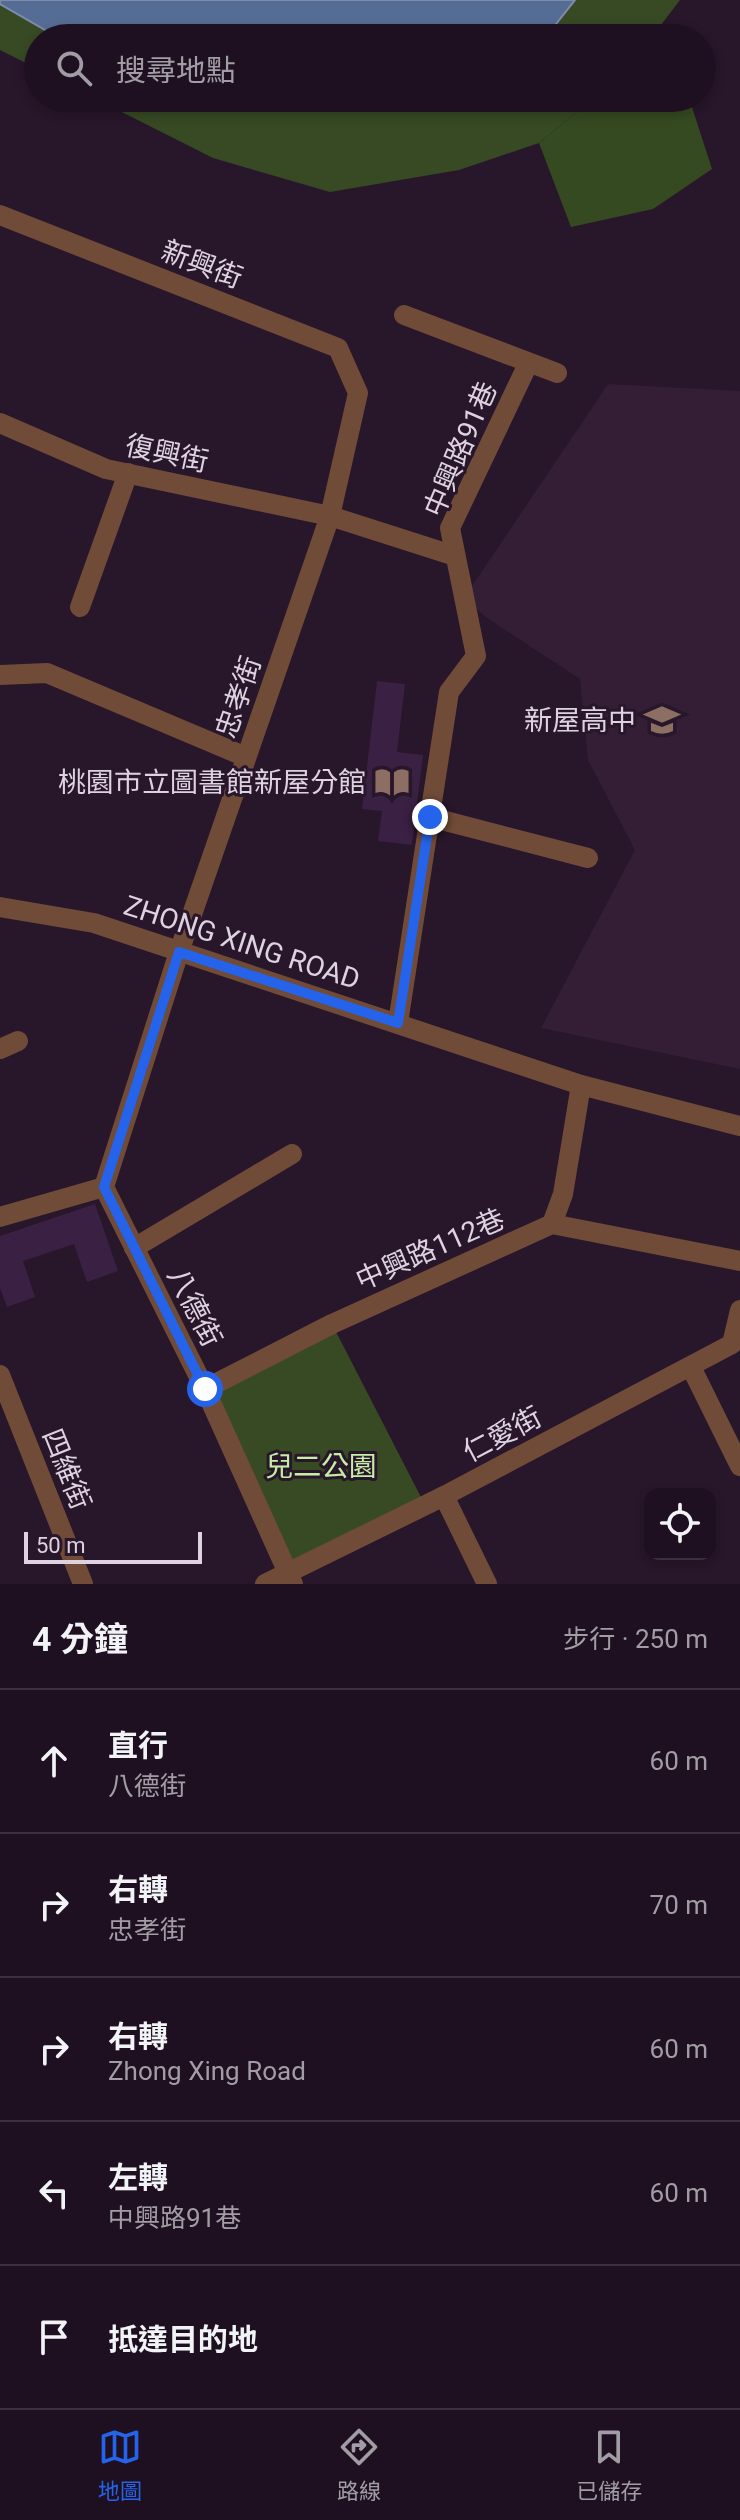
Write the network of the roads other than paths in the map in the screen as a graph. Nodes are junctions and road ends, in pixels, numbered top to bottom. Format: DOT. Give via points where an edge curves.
graph roads {
  1 [pos="0,215"];
  2 [pos="404,315"];
  3 [pos="528,364"];
  4 [pos="557,373"];
  5 [pos="358,393"];
  6 [pos="0,423"];
  7 [pos="128,473"];
  8 [pos="330,516"];
  9 [pos="455,556"];
  10 [pos="80,607"];
  11 [pos="0,675"];
  12 [pos="246,757"];
  13 [pos="430,817"];
  14 [pos="588,858"];
  15 [pos="0,907"];
  16 [pos="179,952"];
  17 [pos="398,1023"];
  18 [pos="581,1085"];
  19 [pos="740,1126"];
  20 [pos="292,1154"];
  21 [pos="104,1187"];
  22 [pos="0,1217"];
  23 [pos="552,1224"];
  24 [pos="134,1248"];
  25 [pos="740,1261"];
  26 [pos="740,1310"];
  27 [pos="691,1367"];
  28 [pos="0,1375"];
  29 [pos="205,1389"];
  30 [pos="740,1466"];
  31 [pos="444,1496"];
  32 [pos="290,1579"];
  33 [pos="83,1584"];
  34 [pos="265,1584"];
  35 [pos="487,1584"];
  1 -- 5 [label="street, 新興街" via="338,348"];
  2 -- 3 [label="street"];
  3 -- 4 [label="street"];
  3 -- 9 [label="street, 中興路91巷" via="450,528"];
  5 -- 8 [label="street, 忠孝街"];
  6 -- 7 [label="street, 復興街" via="106,469"];
  7 -- 8 [label="street, 復興街"];
  7 -- 10 [label="street"];
  8 -- 9 [label="street, 復興街"];
  8 -- 12 [label="street, 忠孝街"];
  9 -- 13 [label="street, 中興路91巷" via="476,656 449,692"];
  11 -- 12 [label="street" via="47,673"];
  12 -- 16 [label="street, 忠孝街"];
  13 -- 14 [label="street"];
  13 -- 17 [label="street, 中興路91巷"];
  15 -- 16 [label="street, ZHONG XING ROAD" via="94,923"];
  16 -- 17 [label="street, ZHONG XING ROAD"];
  16 -- 21 [label="street, 忠孝街"];
  17 -- 18 [label="street, ZHONG XING ROAD"];
  18 -- 19 [label="street, ZHONG XING ROAD"];
  18 -- 23 [label="street" via="563,1194"];
  20 -- 24 [label="street"];
  21 -- 22 [label="street"];
  21 -- 24 [label="street, 八德街"];
  23 -- 25 [label="street"];
  23 -- 29 [label="street, 中興路112巷" via="332,1324"];
  24 -- 29 [label="street, 八德街"];
  26 -- 27 [label="street, 仁愛街" via="732,1344"];
  27 -- 30 [label="street"];
  27 -- 31 [label="street, 仁愛街"];
  28 -- 33 [label="street, 四維街"];
  29 -- 32 [label="street, 八德街"];
  31 -- 32 [label="street, 仁愛街"];
  31 -- 35 [label="street"];
  32 -- 34 [label="street, 仁愛街"];
}
